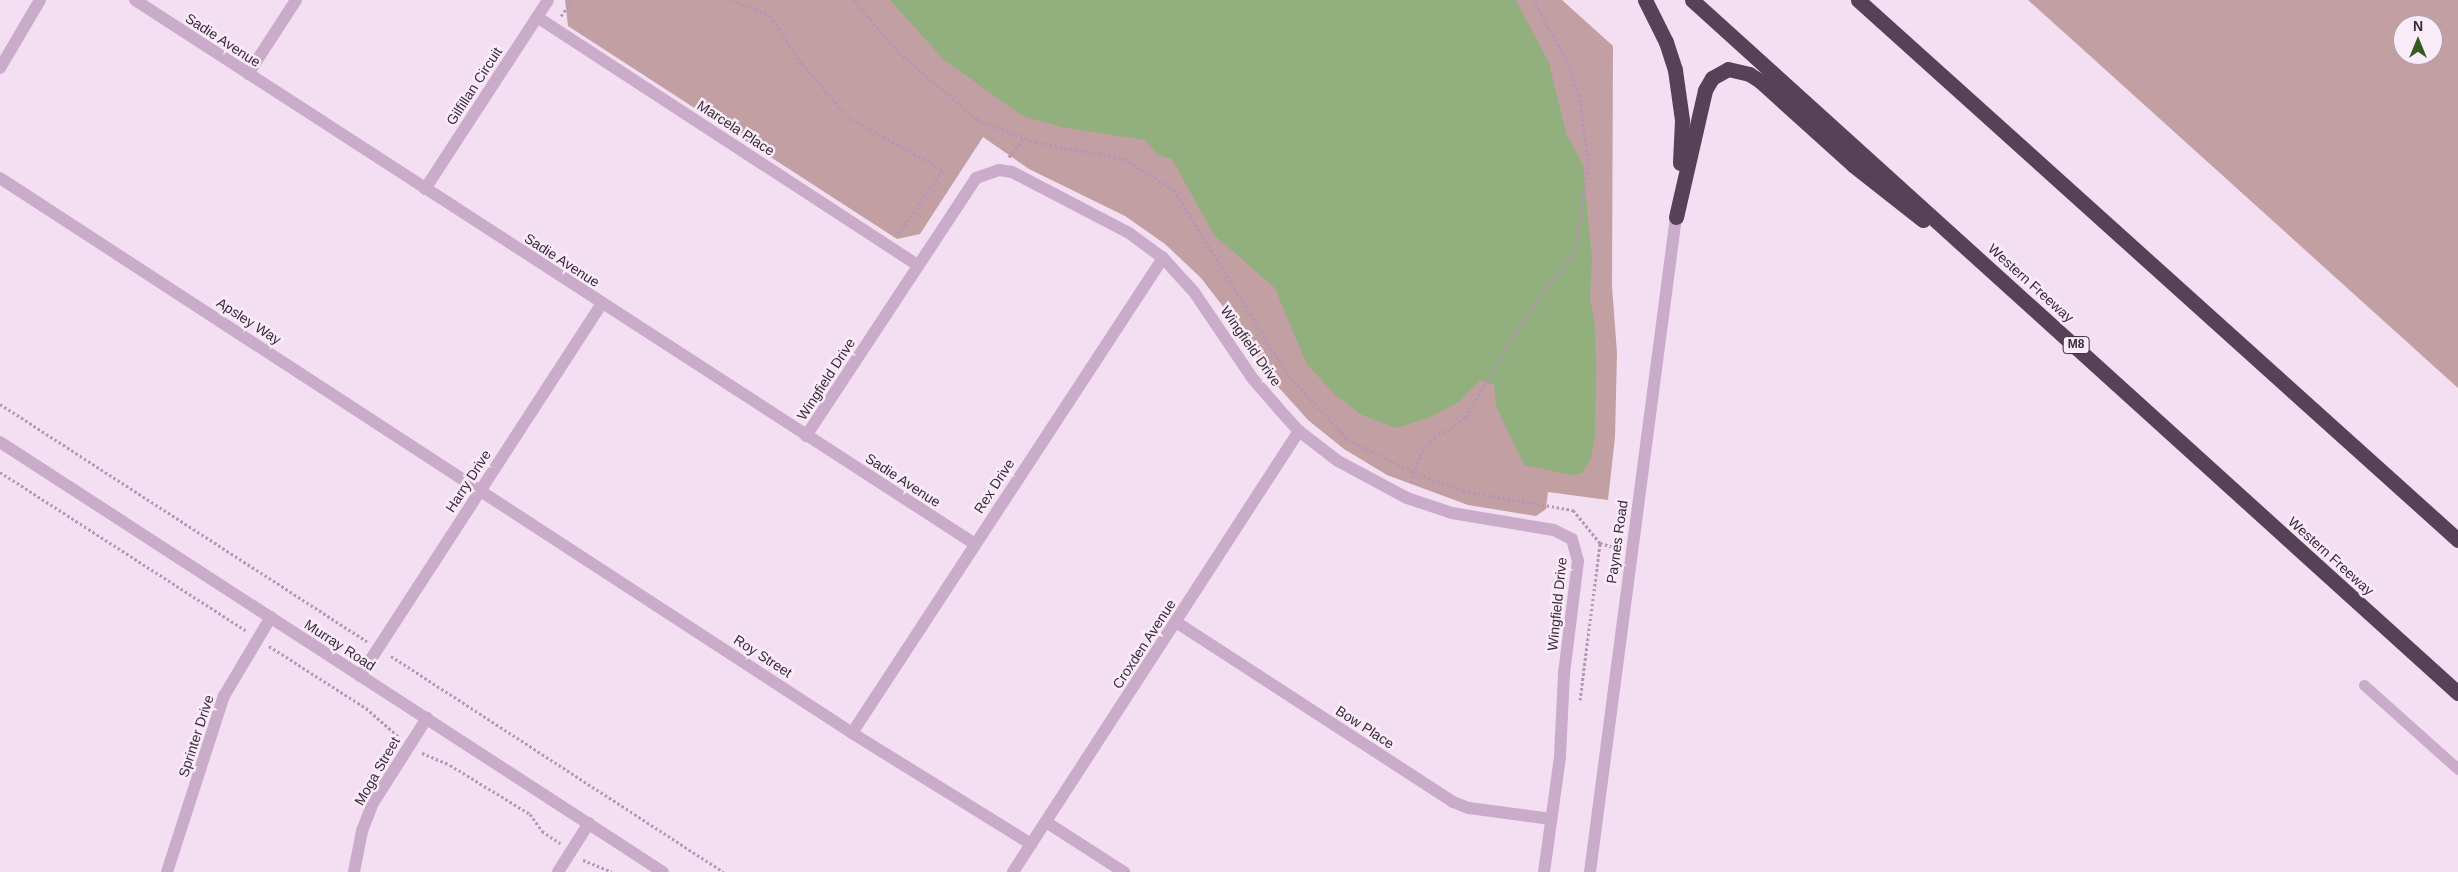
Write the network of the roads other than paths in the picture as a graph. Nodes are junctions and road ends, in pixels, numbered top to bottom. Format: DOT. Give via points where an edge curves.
graph roads {
  1 [pos="40,0"];
  2 [pos="49,0"];
  3 [pos="135,0"];
  4 [pos="296,0"];
  5 [pos="548,0"];
  6 [pos="1645,0"];
  7 [pos="1692,0"];
  8 [pos="1858,0"];
  9 [pos="35,13"];
  10 [pos="537,17"];
  11 [pos="0,68"];
  12 [pos="248,74"];
  13 [pos="0,178"];
  14 [pos="425,189"];
  15 [pos="1676,217"];
  16 [pos="1163,258"];
  17 [pos="917,265"];
  18 [pos="602,303"];
  19 [pos="2036,309"];
  20 [pos="1299,431"];
  21 [pos="806,436"];
  22 [pos="0,442"];
  23 [pos="481,489"];
  24 [pos="2458,540"];
  25 [pos="974,544"];
  26 [pos="271,618"];
  27 [pos="1176,622"];
  28 [pos="360,676"];
  29 [pos="2364,685"];
  30 [pos="2458,693"];
  31 [pos="427,718"];
  32 [pos="852,733"];
  33 [pos="2458,769"];
  34 [pos="1551,818"];
  35 [pos="1046,822"];
  36 [pos="589,824"];
  37 [pos="1031,844"];
  38 [pos="167,872"];
  39 [pos="354,872"];
  40 [pos="558,872"];
  41 [pos="663,872"];
  42 [pos="1012,872"];
  43 [pos="1124,872"];
  44 [pos="1544,872"];
  45 [pos="1590,872"];
  1 -- 9 [label="street"];
  2 -- 9 [label="street"];
  3 -- 12 [label="street, Sadie Avenue"];
  4 -- 12 [label="street"];
  5 -- 10 [label="street, Gilfillan Circuit"];
  6 -- 15 [label="highway" via="1666,42 1681,97"];
  7 -- 19 [label="highway, Western Freeway / M8"];
  8 -- 24 [label="highway"];
  9 -- 11 [label="street"];
  10 -- 14 [label="street, Gilfillan Circuit"];
  10 -- 17 [label="street, Marcela Place"];
  12 -- 14 [label="street, Sadie Avenue"];
  13 -- 23 [label="street, Apsley Way"];
  14 -- 18 [label="street, Sadie Avenue"];
  15 -- 19 [label="highway" via="1705,90 1719,72 1738,70 1760,81 1853,165"];
  15 -- 45 [label="street, Paynes Road"];
  16 -- 17 [label="street, Wingfield Drive" via="1129,233 1012,172 998,170 976,178"];
  16 -- 20 [label="street, Wingfield Drive" via="1216,322 1253,379"];
  16 -- 25 [label="street, Rex Drive"];
  17 -- 21 [label="street, Wingfield Drive"];
  18 -- 21 [label="street, Sadie Avenue"];
  18 -- 23 [label="street, Harry Drive"];
  19 -- 30 [label="highway, Western Freeway / M8"];
  20 -- 27 [label="street, Croxden Avenue"];
  20 -- 34 [label="street, Wingfield Drive" via="1338,461 1407,498 1452,513 1554,530 1566,534 1576,548 1561,748"];
  21 -- 25 [label="street, Sadie Avenue"];
  22 -- 26 [label="street, Murray Road"];
  23 -- 28 [label="street, Harry Drive"];
  23 -- 32 [label="street, Roy Street"];
  25 -- 32 [label="street, Rex Drive"];
  26 -- 28 [label="street, Murray Road"];
  26 -- 38 [label="street, Sprinter Drive" via="224,696"];
  27 -- 34 [label="street, Bow Place" via="1453,802 1469,808"];
  27 -- 35 [label="street, Croxden Avenue"];
  28 -- 31 [label="street, Murray Road"];
  29 -- 33 [label="lane"];
  31 -- 36 [label="street, Murray Road"];
  31 -- 39 [label="street, Moga Street" via="373,803 362,831"];
  32 -- 37 [label="street, Roy Street"];
  34 -- 44 [label="street, Wingfield Drive"];
  35 -- 37 [label="street, Croxden Avenue"];
  35 -- 43 [label="street"];
  36 -- 40 [label="street"];
  36 -- 41 [label="street, Murray Road"];
  37 -- 42 [label="street, Croxden Avenue"];
}
